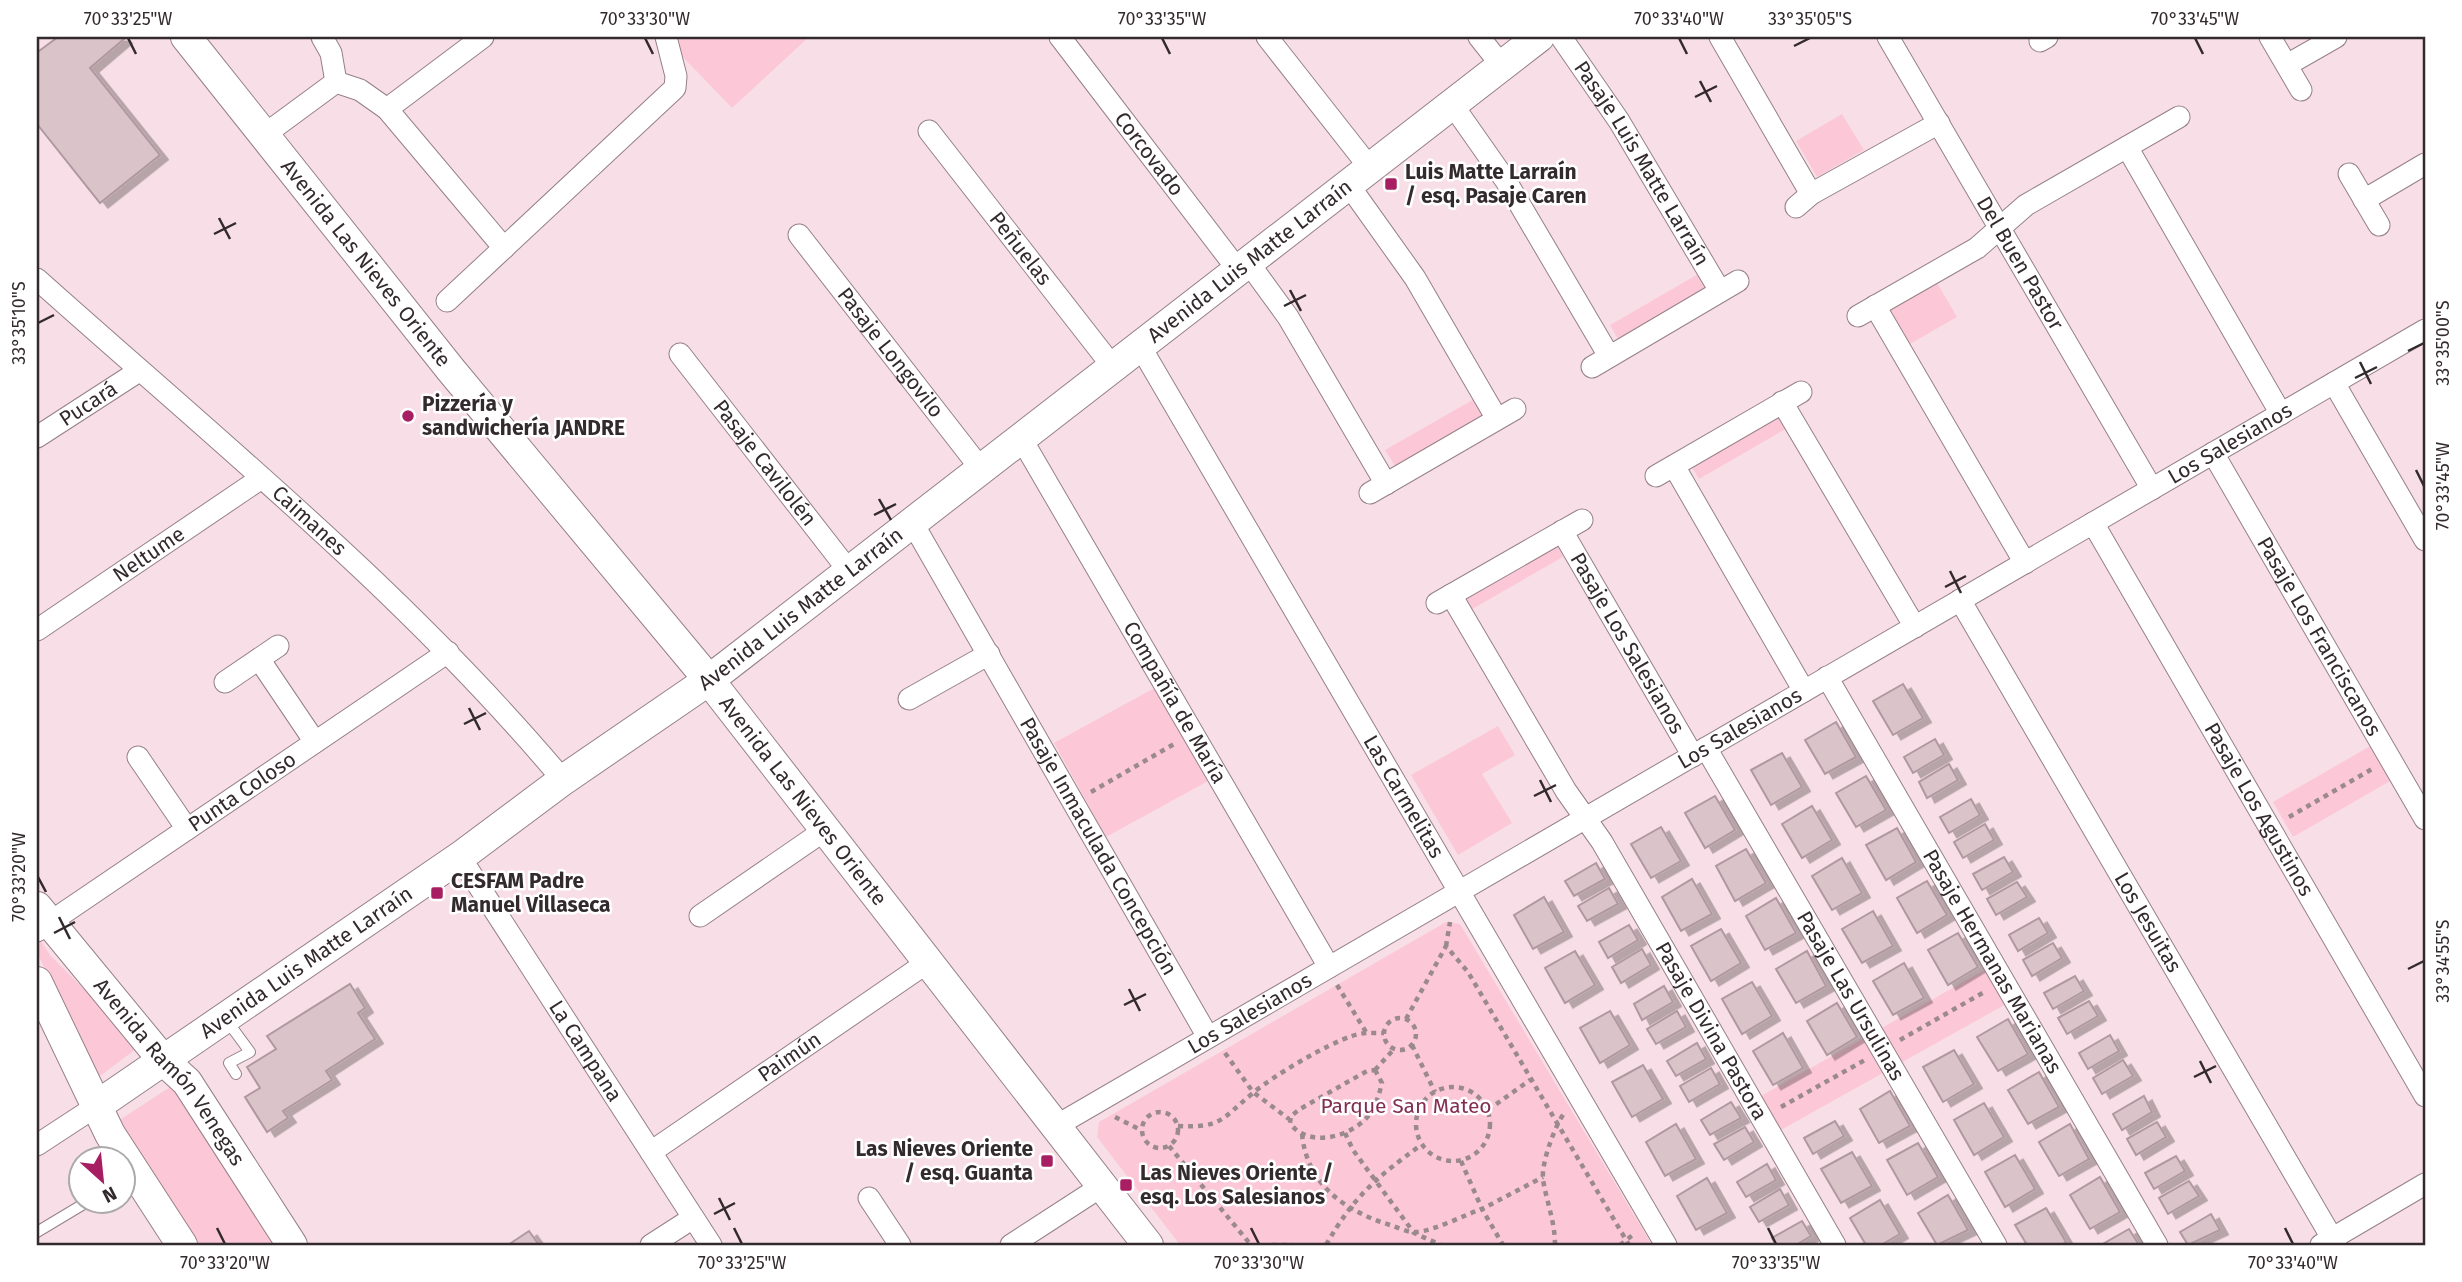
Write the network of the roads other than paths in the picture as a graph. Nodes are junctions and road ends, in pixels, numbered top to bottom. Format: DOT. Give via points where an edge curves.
graph roads {
  1 [pos="186,37"];
  2 [pos="322,37"];
  3 [pos="483,37"];
  4 [pos="666,37"];
  5 [pos="1060,37"];
  6 [pos="1267,37"];
  7 [pos="1479,37"];
  8 [pos="1539,37"];
  9 [pos="1561,37"];
  10 [pos="1720,37"];
  11 [pos="1888,37"];
  12 [pos="2270,37"];
  13 [pos="2336,37"];
  14 [pos="2287,65"];
  15 [pos="1502,66"];
  16 [pos="336,82"];
  17 [pos="2301,90"];
  18 [pos="1452,104"];
  19 [pos="387,109"];
  20 [pos="2179,117"];
  21 [pos="1939,123"];
  22 [pos="929,131"];
  23 [pos="264,135"];
  24 [pos="2127,147"];
  25 [pos="2425,164"];
  26 [pos="2348,174"];
  27 [pos="1359,176"];
  28 [pos="2364,200"];
  29 [pos="2379,225"];
  30 [pos="2000,228"];
  31 [pos="799,235"];
  32 [pos="504,248"];
  33 [pos="1243,266"];
  34 [pos="37,279"];
  35 [pos="447,301"];
  36 [pos="2425,330"];
  37 [pos="1140,346"];
  38 [pos="680,354"];
  39 [pos="1113,367"];
  40 [pos="139,370"];
  41 [pos="2334,383"];
  42 [pos="2281,414"];
  43 [pos="37,437"];
  44 [pos="1021,438"];
  45 [pos="2213,453"];
  46 [pos="981,469"];
  47 [pos="260,479"];
  48 [pos="2152,489"];
  49 [pos="1582,520"];
  50 [pos="912,522"];
  51 [pos="2093,523"];
  52 [pos="1562,531"];
  53 [pos="2425,540"];
  54 [pos="2025,563"];
  55 [pos="849,571"];
  56 [pos="1960,600"];
  57 [pos="1915,627"];
  58 [pos="37,630"];
  59 [pos="278,646"];
  60 [pos="448,652"];
  61 [pos="989,654"];
  62 [pos="259,659"];
  63 [pos="1827,677"];
  64 [pos="709,680"];
  65 [pos="225,682"];
  66 [pos="1804,691"];
  67 [pos="909,699"];
  68 [pos="315,742"];
  69 [pos="1699,752"];
  70 [pos="138,757"];
  71 [pos="563,780"];
  72 [pos="1585,818"];
  73 [pos="2425,819"];
  74 [pos="187,829"];
  75 [pos="825,830"];
  76 [pos="460,857"];
  77 [pos="1459,892"];
  78 [pos="699,916"];
  79 [pos="40,921"];
  80 [pos="928,962"];
  81 [pos="1329,967"];
  82 [pos="37,982"];
  83 [pos="225,1018"];
  84 [pos="1208,1037"];
  85 [pos="163,1060"];
  86 [pos="236,1074"];
  87 [pos="2425,1096"];
  88 [pos="96,1107"];
  89 [pos="1056,1126"];
  90 [pos="37,1145"];
  91 [pos="651,1152"];
  92 [pos="2425,1184"];
  93 [pos="1102,1186"];
  94 [pos="869,1198"];
  95 [pos="66,1215"];
  96 [pos="693,1217"];
  97 [pos="37,1232"];
  98 [pos="2329,1243"];
  99 [pos="182,1245"];
  100 [pos="292,1245"];
  101 [pos="651,1245"];
  102 [pos="711,1245"];
  103 [pos="901,1245"];
  104 [pos="1011,1245"];
  105 [pos="1148,1245"];
  106 [pos="1666,1245"];
  107 [pos="1835,1245"];
  108 [pos="1996,1245"];
  109 [pos="2157,1245"];
  1 -- 23 [label="street, Avenida Las Nieves Oriente"];
  2 -- 16 [label="street" via="331,53"];
  3 -- 19 [label="street"];
  4 -- 32 [label="street" via="675,88"];
  5 -- 33 [label="street, Corcovado"];
  6 -- 27 [label="street"];
  7 -- 15 [label="street"];
  8 -- 15 [label="street, Avenida Luis Matte Larraín"];
  9 -- 18 [label="street, Pasaje Luis Matte Larraín" via="1729,286 1600,361 1506,181"];
  10 -- 21 [label="street" via="1803,200"];
  11 -- 21 [label="street, Del Buen Pastor"];
  12 -- 14 [label="street"];
  13 -- 14 [label="street"];
  14 -- 17 [label="street"];
  15 -- 18 [label="street, Avenida Luis Matte Larraín"];
  16 -- 19 [label="street" via="360,90"];
  16 -- 23 [label="street"];
  18 -- 27 [label="street, Avenida Luis Matte Larraín"];
  19 -- 32 [label="street"];
  20 -- 24 [label="street"];
  21 -- 30 [label="street, Del Buen Pastor"];
  22 -- 39 [label="street, Peñuelas"];
  23 -- 64 [label="street, Avenida Las Nieves Oriente" via="451,370"];
  24 -- 30 [label="street" via="2026,205"];
  24 -- 42 [label="street"];
  25 -- 28 [label="street"];
  26 -- 28 [label="street"];
  27 -- 33 [label="street, Avenida Luis Matte Larraín"];
  27 -- 33 [label="street" via="1415,278 1506,414 1378,488 1287,317"];
  28 -- 29 [label="street"];
  30 -- 48 [label="street, Del Buen Pastor"];
  30 -- 54 [label="street" via="1977,248 1867,311"];
  31 -- 46 [label="street, Pasaje Longovilo"];
  32 -- 35 [label="street"];
  33 -- 37 [label="street, Avenida Luis Matte Larraín"];
  34 -- 40 [label="street, Caimanes"];
  36 -- 41 [label="street, Los Salesianos"];
  37 -- 39 [label="street, Avenida Luis Matte Larraín"];
  37 -- 77 [label="street, Las Carmelitas"];
  38 -- 55 [label="street, Pasaje Cavilolén"];
  39 -- 44 [label="street, Avenida Luis Matte Larraín"];
  40 -- 43 [label="street, Pucará"];
  40 -- 47 [label="street, Caimanes"];
  41 -- 42 [label="street, Los Salesianos"];
  41 -- 53 [label="street"];
  42 -- 45 [label="street, Los Salesianos"];
  44 -- 46 [label="street, Avenida Luis Matte Larraín"];
  44 -- 81 [label="street, Compañía de María"];
  45 -- 48 [label="street, Los Salesianos"];
  45 -- 73 [label="street, Pasaje Los Franciscanos"];
  46 -- 50 [label="street, Avenida Luis Matte Larraín"];
  47 -- 58 [label="street, Neltume"];
  47 -- 60 [label="street, Caimanes"];
  48 -- 51 [label="street, Los Salesianos"];
  49 -- 52 [label="street, Pasaje Los Salesianos"];
  50 -- 55 [label="street, Avenida Luis Matte Larraín"];
  50 -- 61 [label="street, Pasaje Inmaculada Concepción"];
  51 -- 54 [label="street, Los Salesianos"];
  51 -- 87 [label="street, Pasaje Los Agustinos"];
  52 -- 69 [label="street, Pasaje Los Salesianos"];
  52 -- 72 [label="street, Pasaje Los Salesianos" via="1444,599"];
  54 -- 56 [label="street, Los Salesianos"];
  55 -- 64 [label="street, Avenida Luis Matte Larraín"];
  56 -- 57 [label="street, Los Salesianos"];
  56 -- 98 [label="street, Los Jesuitas"];
  57 -- 63 [label="street, Los Salesianos"];
  57 -- 66 [label="street" via="1792,397 1665,471"];
  59 -- 62 [label="street"];
  60 -- 68 [label="street, Punta Coloso"];
  60 -- 71 [label="street, Caimanes"];
  61 -- 67 [label="street"];
  61 -- 84 [label="street, Pasaje Inmaculada Concepción"];
  62 -- 65 [label="street"];
  62 -- 68 [label="street"];
  63 -- 66 [label="street, Los Salesianos"];
  63 -- 109 [label="street, Pasaje Hermanas Marianas"];
  64 -- 71 [label="street, Avenida Luis Matte Larraín"];
  64 -- 75 [label="street, Avenida Las Nieves Oriente"];
  66 -- 69 [label="street, Los Salesianos"];
  68 -- 74 [label="street, Punta Coloso"];
  69 -- 72 [label="street, Los Salesianos"];
  69 -- 108 [label="street, Pasaje Las Ursulinas"];
  70 -- 74 [label="street"];
  71 -- 76 [label="street, Avenida Luis Matte Larraín"];
  72 -- 77 [label="street, Los Salesianos"];
  72 -- 107 [label="street, Pasaje Divina Pastora"];
  74 -- 79 [label="street, Punta Coloso"];
  75 -- 78 [label="street"];
  75 -- 80 [label="street, Avenida Las Nieves Oriente"];
  76 -- 83 [label="street, Avenida Luis Matte Larraín"];
  76 -- 91 [label="street, La Campana"];
  77 -- 81 [label="street, Los Salesianos"];
  77 -- 106 [label="street, Las Carmelitas"];
  79 -- 85 [label="street, Avenida Ramón Venegas"];
  80 -- 89 [label="street, Avenida Las Nieves Oriente"];
  80 -- 91 [label="street, Paimún"];
  81 -- 84 [label="street, Los Salesianos"];
  82 -- 88 [label="street"];
  83 -- 85 [label="street, Avenida Luis Matte Larraín"];
  83 -- 86 [label="lane" via="250,1052 229,1063"];
  84 -- 89 [label="street, Los Salesianos"];
  85 -- 88 [label="street, Avenida Luis Matte Larraín"];
  85 -- 100 [label="street, Avenida Ramón Venegas" via="187,1082"];
  88 -- 90 [label="street, Avenida Luis Matte Larraín"];
  88 -- 99 [label="street"];
  89 -- 93 [label="street, Avenida Las Nieves Oriente"];
  91 -- 96 [label="street, La Campana"];
  92 -- 98 [label="street"];
  93 -- 104 [label="street"];
  93 -- 105 [label="street, Avenida Las Nieves Oriente"];
  94 -- 103 [label="street"];
  95 -- 97 [label="lane"];
  96 -- 101 [label="street"];
  96 -- 102 [label="street, La Campana"];
}
